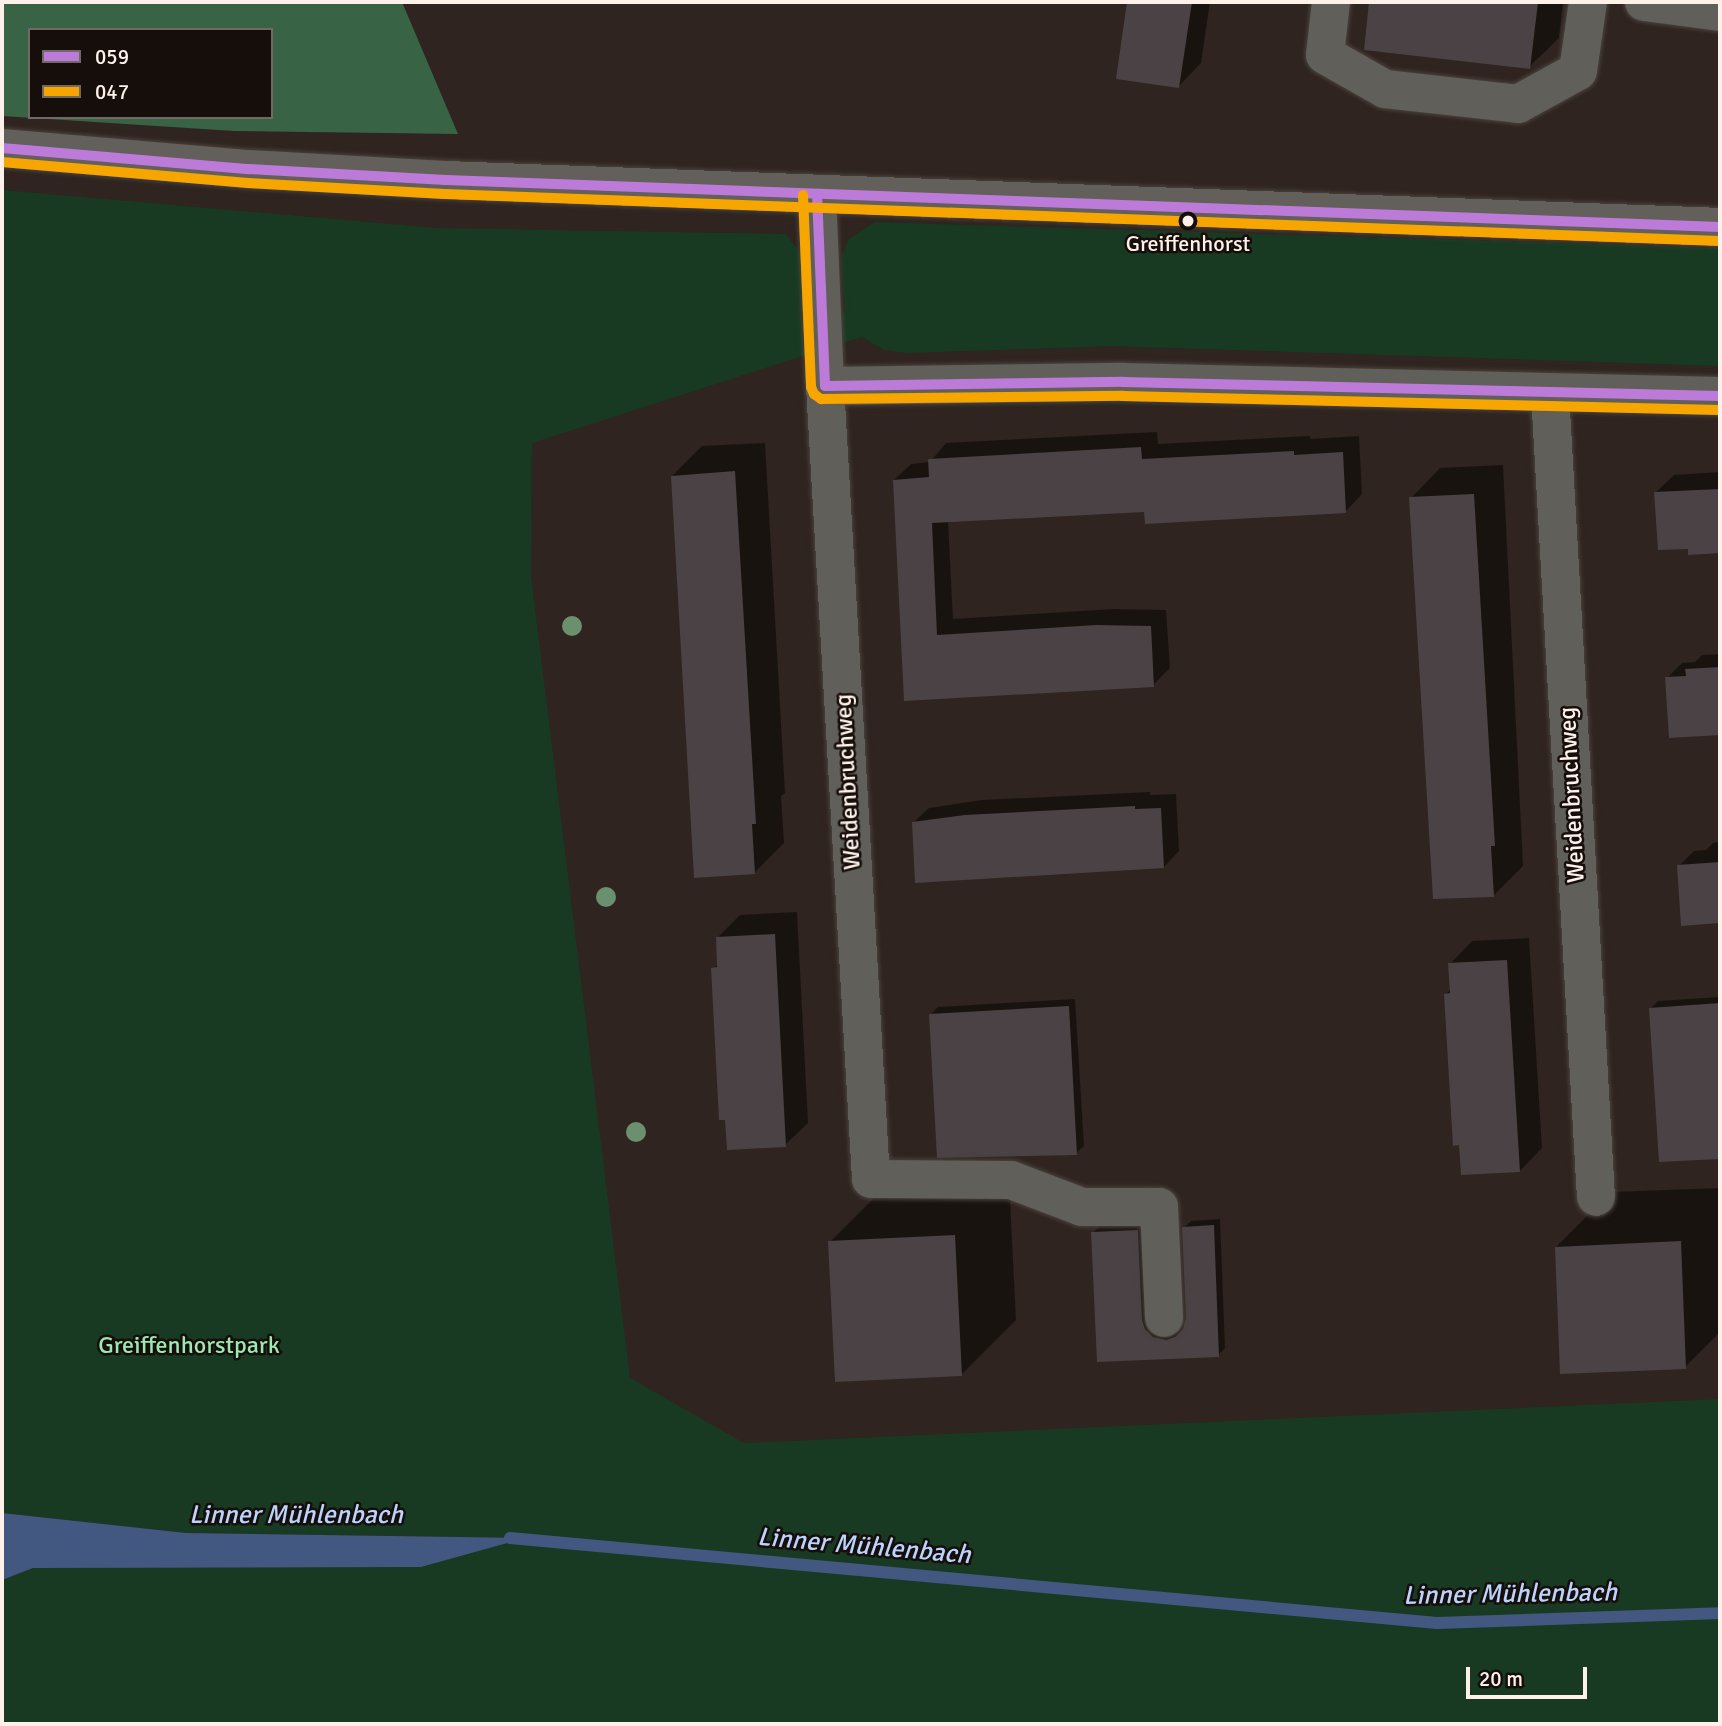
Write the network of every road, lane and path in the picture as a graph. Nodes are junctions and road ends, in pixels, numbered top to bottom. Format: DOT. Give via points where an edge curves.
graph roads {
  1 [pos="1331,2"];
  2 [pos="1588,2"];
  3 [pos="1644,2"];
  4 [pos="1720,12"];
  5 [pos="2,148"];
  6 [pos="817,194"];
  7 [pos="1720,228"];
  8 [pos="825,386"];
  9 [pos="1550,393"];
  10 [pos="1720,396"];
  11 [pos="1596,1197"];
  12 [pos="1164,1318"];
  1 -- 2 [label="street" via="1325,55 1385,89 1518,104 1578,71"];
  3 -- 4 [label="street"];
  5 -- 6 [label="main road" via="249,169"];
  6 -- 7 [label="main road"];
  6 -- 8 [label="street, Weidenbruchweg"];
  8 -- 9 [label="street" via="1123,382"];
  8 -- 12 [label="street, Weidenbruchweg" via="871,1178 1011,1180 1082,1207 1159,1208"];
  9 -- 10 [label="street"];
  9 -- 11 [label="street, Weidenbruchweg"];
}
